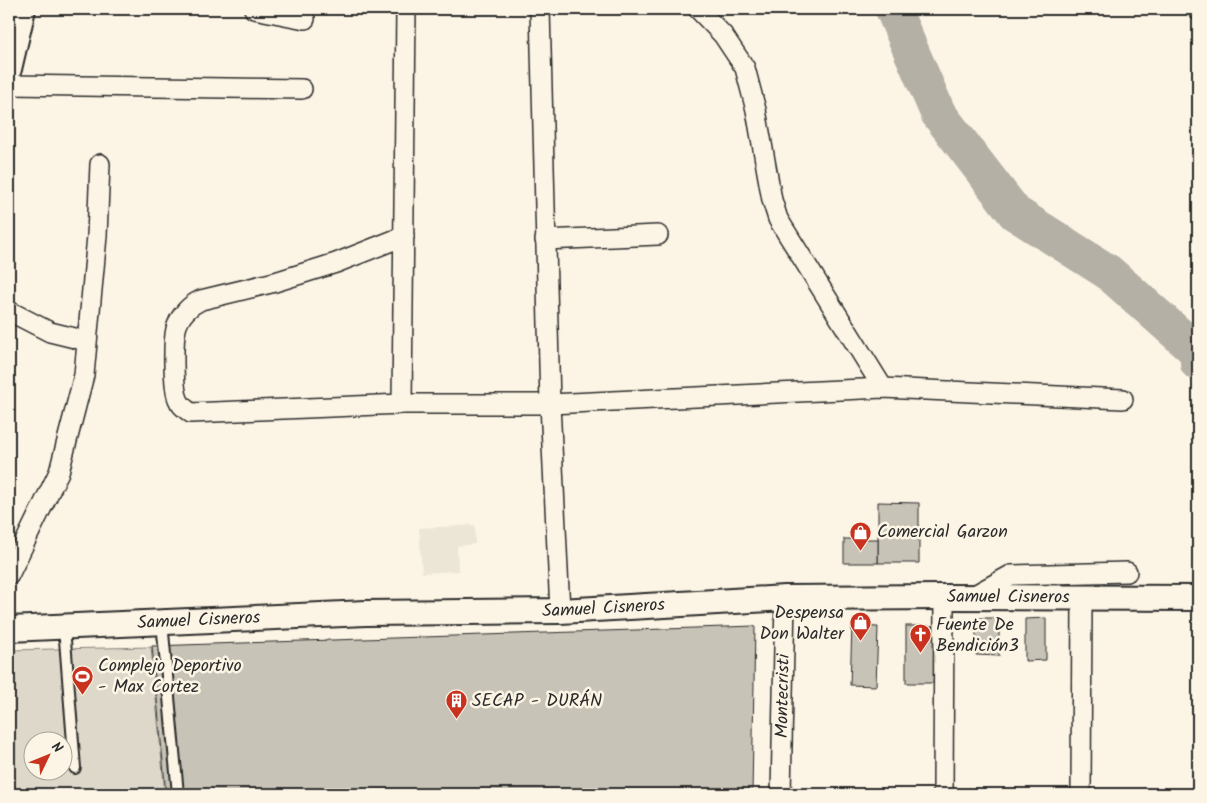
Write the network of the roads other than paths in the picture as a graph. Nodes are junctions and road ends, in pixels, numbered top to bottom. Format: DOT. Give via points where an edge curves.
graph roads {
  1 [pos="23,9"];
  2 [pos="254,9"];
  3 [pos="406,9"];
  4 [pos="540,9"];
  5 [pos="698,9"];
  6 [pos="305,19"];
  7 [pos="9,69"];
  8 [pos="9,85"];
  9 [pos="302,89"];
  10 [pos="100,164"];
  11 [pos="658,235"];
  12 [pos="404,236"];
  13 [pos="545,240"];
  14 [pos="9,311"];
  15 [pos="87,341"];
  16 [pos="882,388"];
  17 [pos="1123,399"];
  18 [pos="402,404"];
  19 [pos="550,404"];
  20 [pos="1127,572"];
  21 [pos="9,574"];
  22 [pos="944,597"];
  23 [pos="971,597"];
  24 [pos="1093,597"];
  25 [pos="785,598"];
  26 [pos="1198,598"];
  27 [pos="560,611"];
  28 [pos="162,622"];
  29 [pos="64,627"];
  30 [pos="9,629"];
  31 [pos="75,768"];
  32 [pos="178,794"];
  33 [pos="781,794"];
  34 [pos="943,794"];
  35 [pos="1081,794"];
  1 -- 7 [label="street"];
  2 -- 6 [label="street"];
  3 -- 12 [label="street"];
  4 -- 13 [label="street"];
  5 -- 16 [label="street" via="723,35 745,68 778,219"];
  8 -- 9 [label="street"];
  10 -- 15 [label="street"];
  11 -- 13 [label="street"];
  12 -- 18 [label="street"];
  12 -- 18 [label="street" via="336,263 193,304 176,328 174,357 177,398 181,406 191,413"];
  13 -- 19 [label="street"];
  14 -- 15 [label="street" via="50,332"];
  15 -- 21 [label="street" via="84,375 59,472"];
  16 -- 17 [label="street"];
  16 -- 19 [label="street"];
  18 -- 19 [label="street"];
  19 -- 27 [label="street"];
  20 -- 23 [label="street" via="1011,575"];
  22 -- 23 [label="street, Samuel Cisneros"];
  22 -- 25 [label="street, Samuel Cisneros"];
  22 -- 34 [label="street"];
  23 -- 24 [label="street, Samuel Cisneros"];
  24 -- 26 [label="street, Samuel Cisneros"];
  24 -- 35 [label="street"];
  25 -- 27 [label="street, Samuel Cisneros"];
  25 -- 33 [label="street, Montecristi"];
  27 -- 28 [label="street, Samuel Cisneros" via="366,613"];
  28 -- 29 [label="street, Samuel Cisneros"];
  28 -- 32 [label="lane"];
  29 -- 30 [label="street, Samuel Cisneros"];
  29 -- 31 [label="lane"];
}
